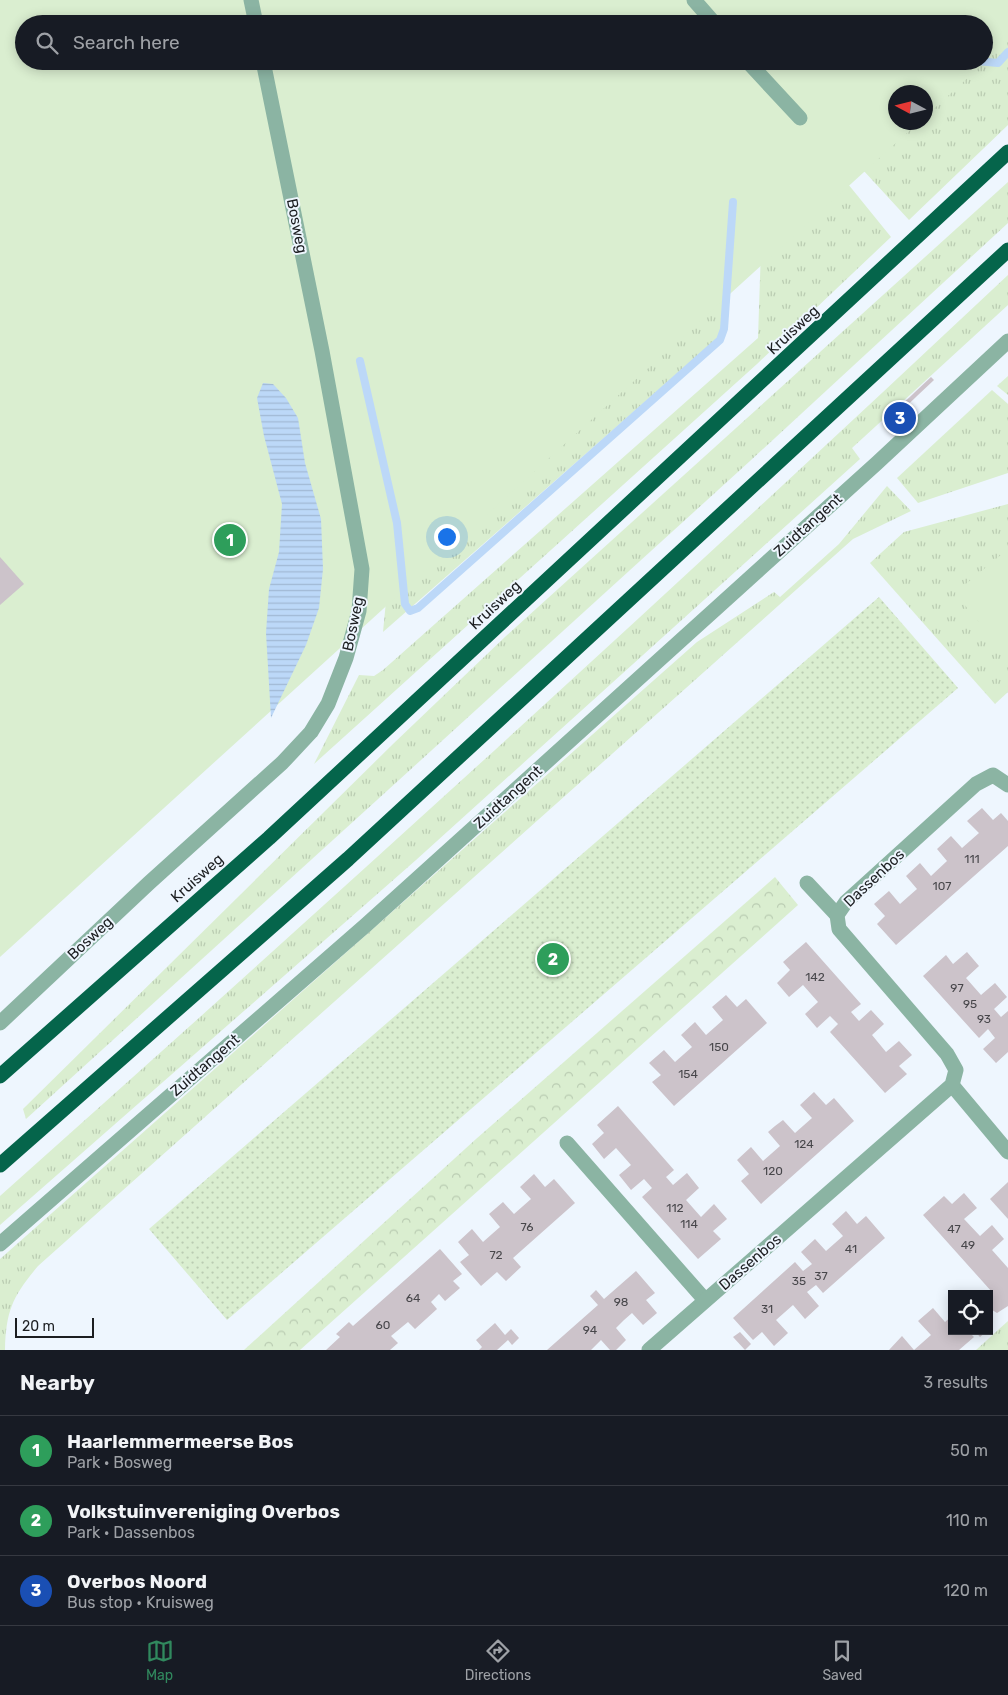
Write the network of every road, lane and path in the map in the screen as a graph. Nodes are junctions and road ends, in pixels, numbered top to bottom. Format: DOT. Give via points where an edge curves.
graph roads {
  1 [pos="251,0"];
  2 [pos="694,0"];
  3 [pos="254,15"];
  4 [pos="707,15"];
  5 [pos="265,70"];
  6 [pos="755,70"];
  7 [pos="800,118"];
  8 [pos="1008,152"];
  9 [pos="1008,250"];
  10 [pos="1008,341"];
  11 [pos="1008,785"];
  12 [pos="807,883"];
  13 [pos="836,916"];
  14 [pos="0,1023"];
  15 [pos="0,1076"];
  16 [pos="952,1084"];
  17 [pos="567,1143"];
  18 [pos="1008,1152"];
  19 [pos="0,1165"];
  20 [pos="0,1244"];
  21 [pos="706,1300"];
  22 [pos="650,1350"];
  1 -- 3 [label="street"];
  2 -- 4 [label="street"];
  5 -- 14 [label="street, Bosweg" via="362,569 359,611 346,658 328,704 311,732 282,763"];
  6 -- 7 [label="street"];
  8 -- 15 [label="highway, Kruisweg" via="284,824"];
  9 -- 19 [label="highway" via="348,859"];
  10 -- 20 [label="street, Zuidtangent" via="878,463 366,925"];
  11 -- 13 [label="street, Dassenbos" via="993,775 976,784 846,902"];
  12 -- 13 [label="street"];
  13 -- 16 [label="street, Dassenbos" via="839,929 947,1054 956,1070"];
  16 -- 18 [label="street"];
  16 -- 21 [label="street, Dassenbos"];
  17 -- 21 [label="street, Dassenbos"];
  21 -- 22 [label="street, Dassenbos"];
}
